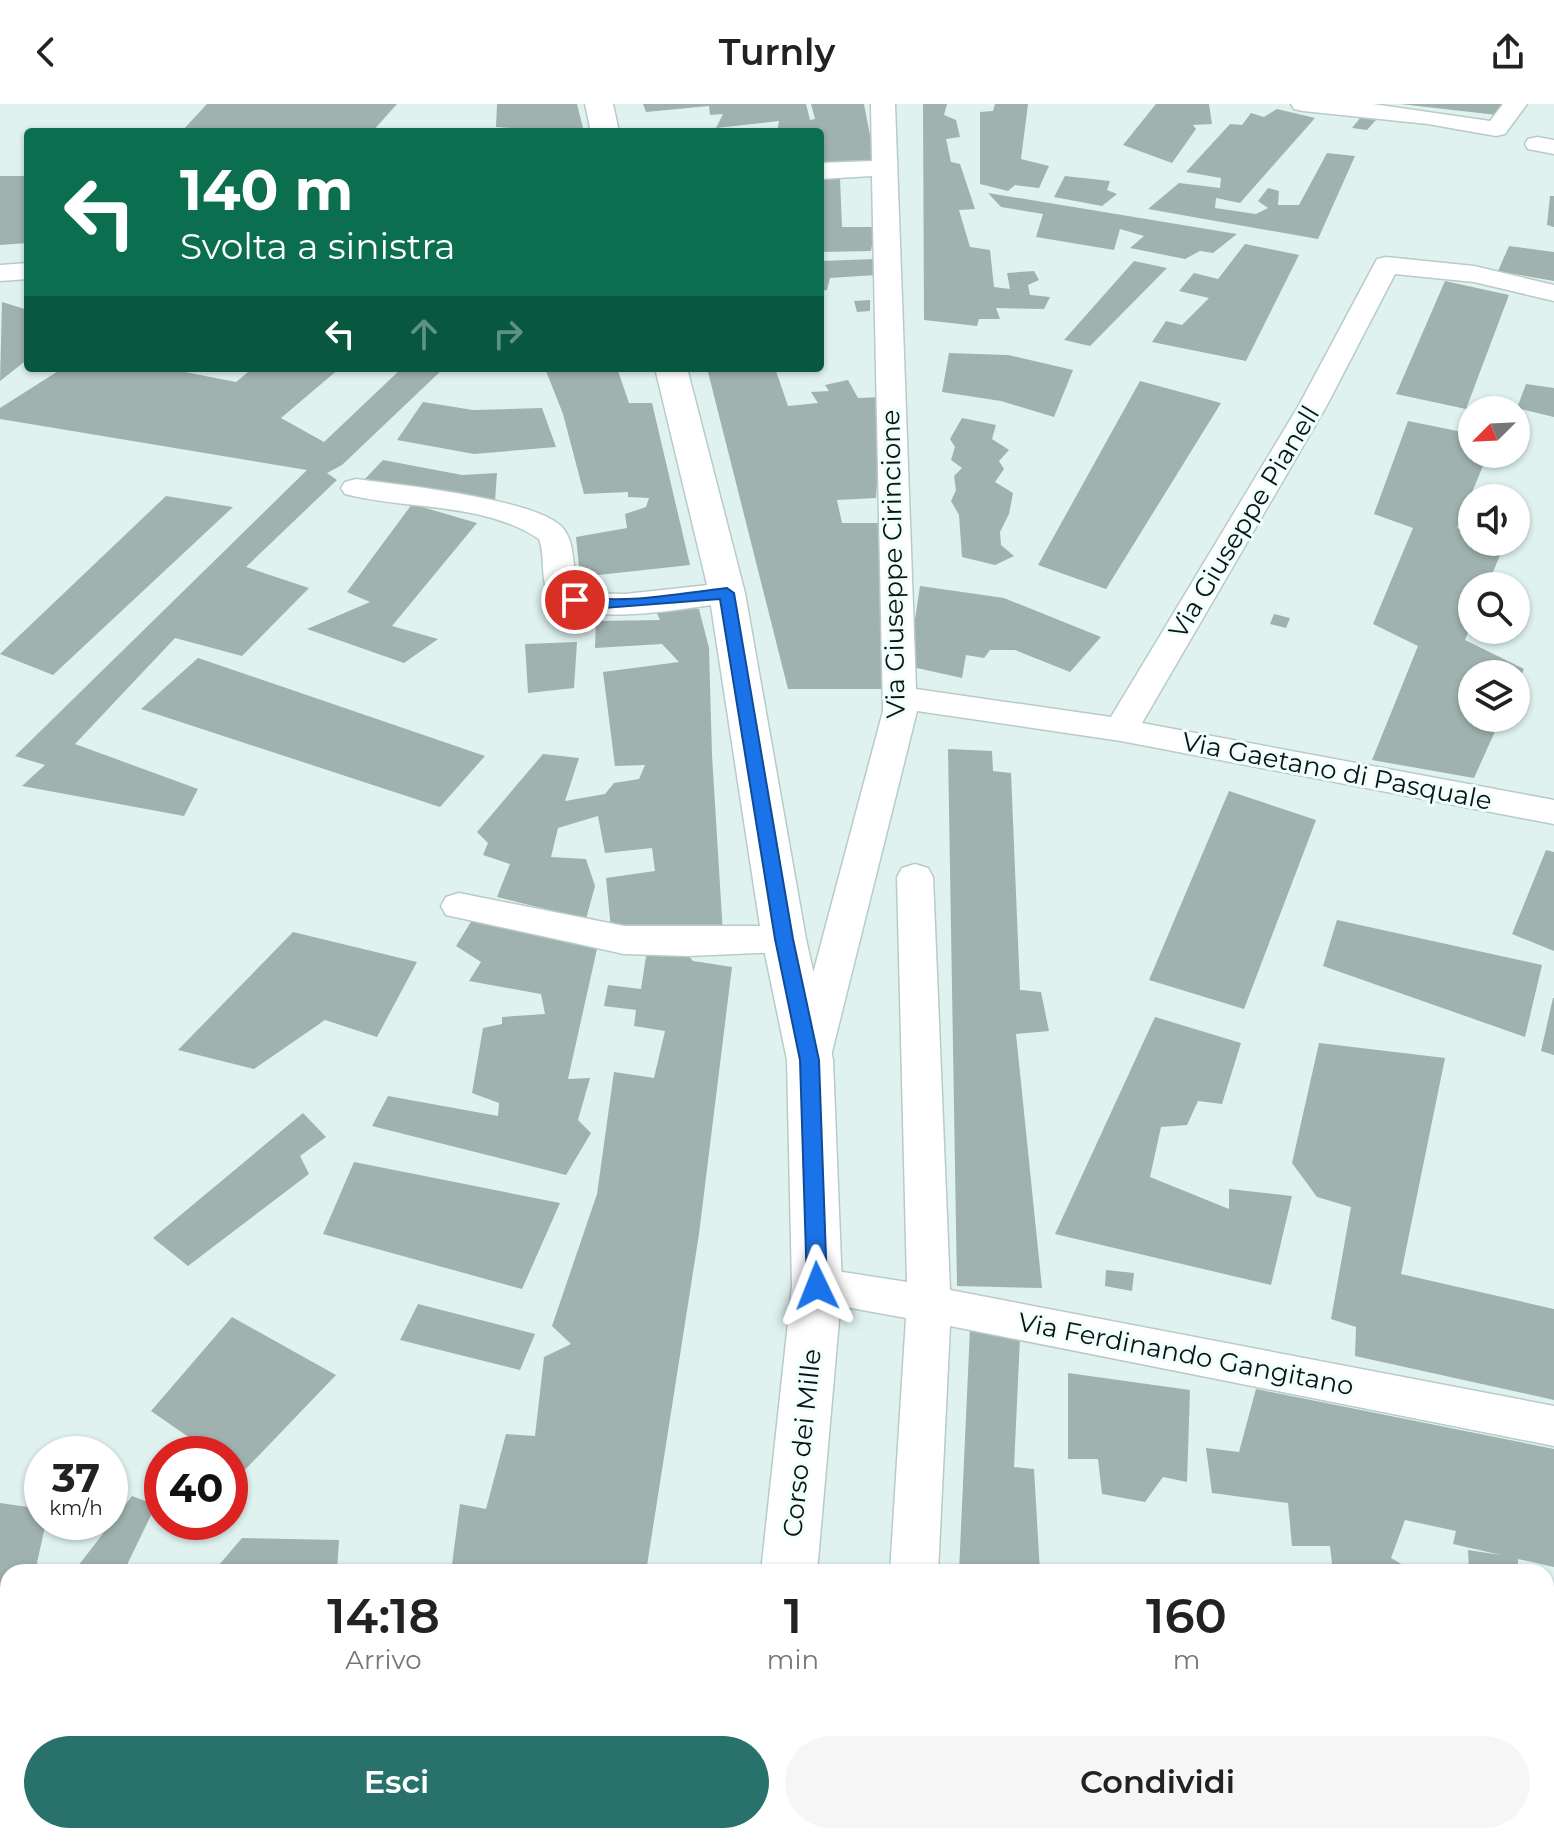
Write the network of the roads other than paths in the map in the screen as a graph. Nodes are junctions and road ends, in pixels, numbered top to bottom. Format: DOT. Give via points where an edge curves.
graph roads {
  1 [pos="599,104"];
  2 [pos="883,104"];
  3 [pos="1303,104"];
  4 [pos="1515,104"];
  5 [pos="604,128"];
  6 [pos="883,168"];
  7 [pos="824,171"];
  8 [pos="24,271"];
  9 [pos="0,273"];
  10 [pos="1554,293"];
  11 [pos="672,372"];
  12 [pos="356,488"];
  13 [pos="727,593"];
  14 [pos="900,698"];
  15 [pos="1121,730"];
  16 [pos="1554,812"];
  17 [pos="915,877"];
  18 [pos="459,906"];
  19 [pos="784,939"];
  20 [pos="810,1060"];
  21 [pos="817,1286"];
  22 [pos="929,1304"];
  23 [pos="1554,1426"];
  24 [pos="790,1564"];
  25 [pos="914,1564"];
  1 -- 5 [label="street"];
  2 -- 6 [label="street, Via Giuseppe Cirincione"];
  3 -- 4 [label="street" via="1496,129"];
  6 -- 7 [label="street"];
  6 -- 14 [label="street, Via Giuseppe Cirincione"];
  8 -- 9 [label="street"];
  10 -- 15 [label="street, Via Giuseppe Pianell" via="1474,274 1386,265 1313,405"];
  11 -- 13 [label="street, Corso dei Mille"];
  12 -- 13 [label="street" via="479,507 549,531 559,550 562,587 575,600 624,603"];
  13 -- 19 [label="street, Corso dei Mille"];
  14 -- 15 [label="street"];
  14 -- 20 [label="street, Via Giuseppe Cirincione"];
  15 -- 16 [label="street, Via Gaetano di Pasquale"];
  17 -- 22 [label="street"];
  18 -- 19 [label="street" via="624,940"];
  19 -- 20 [label="street, Corso dei Mille"];
  20 -- 21 [label="street, Corso dei Mille"];
  21 -- 22 [label="street, Via Ferdinando Gangitano"];
  21 -- 24 [label="street, Corso dei Mille"];
  22 -- 23 [label="street, Via Ferdinando Gangitano"];
  22 -- 25 [label="street"];
}
